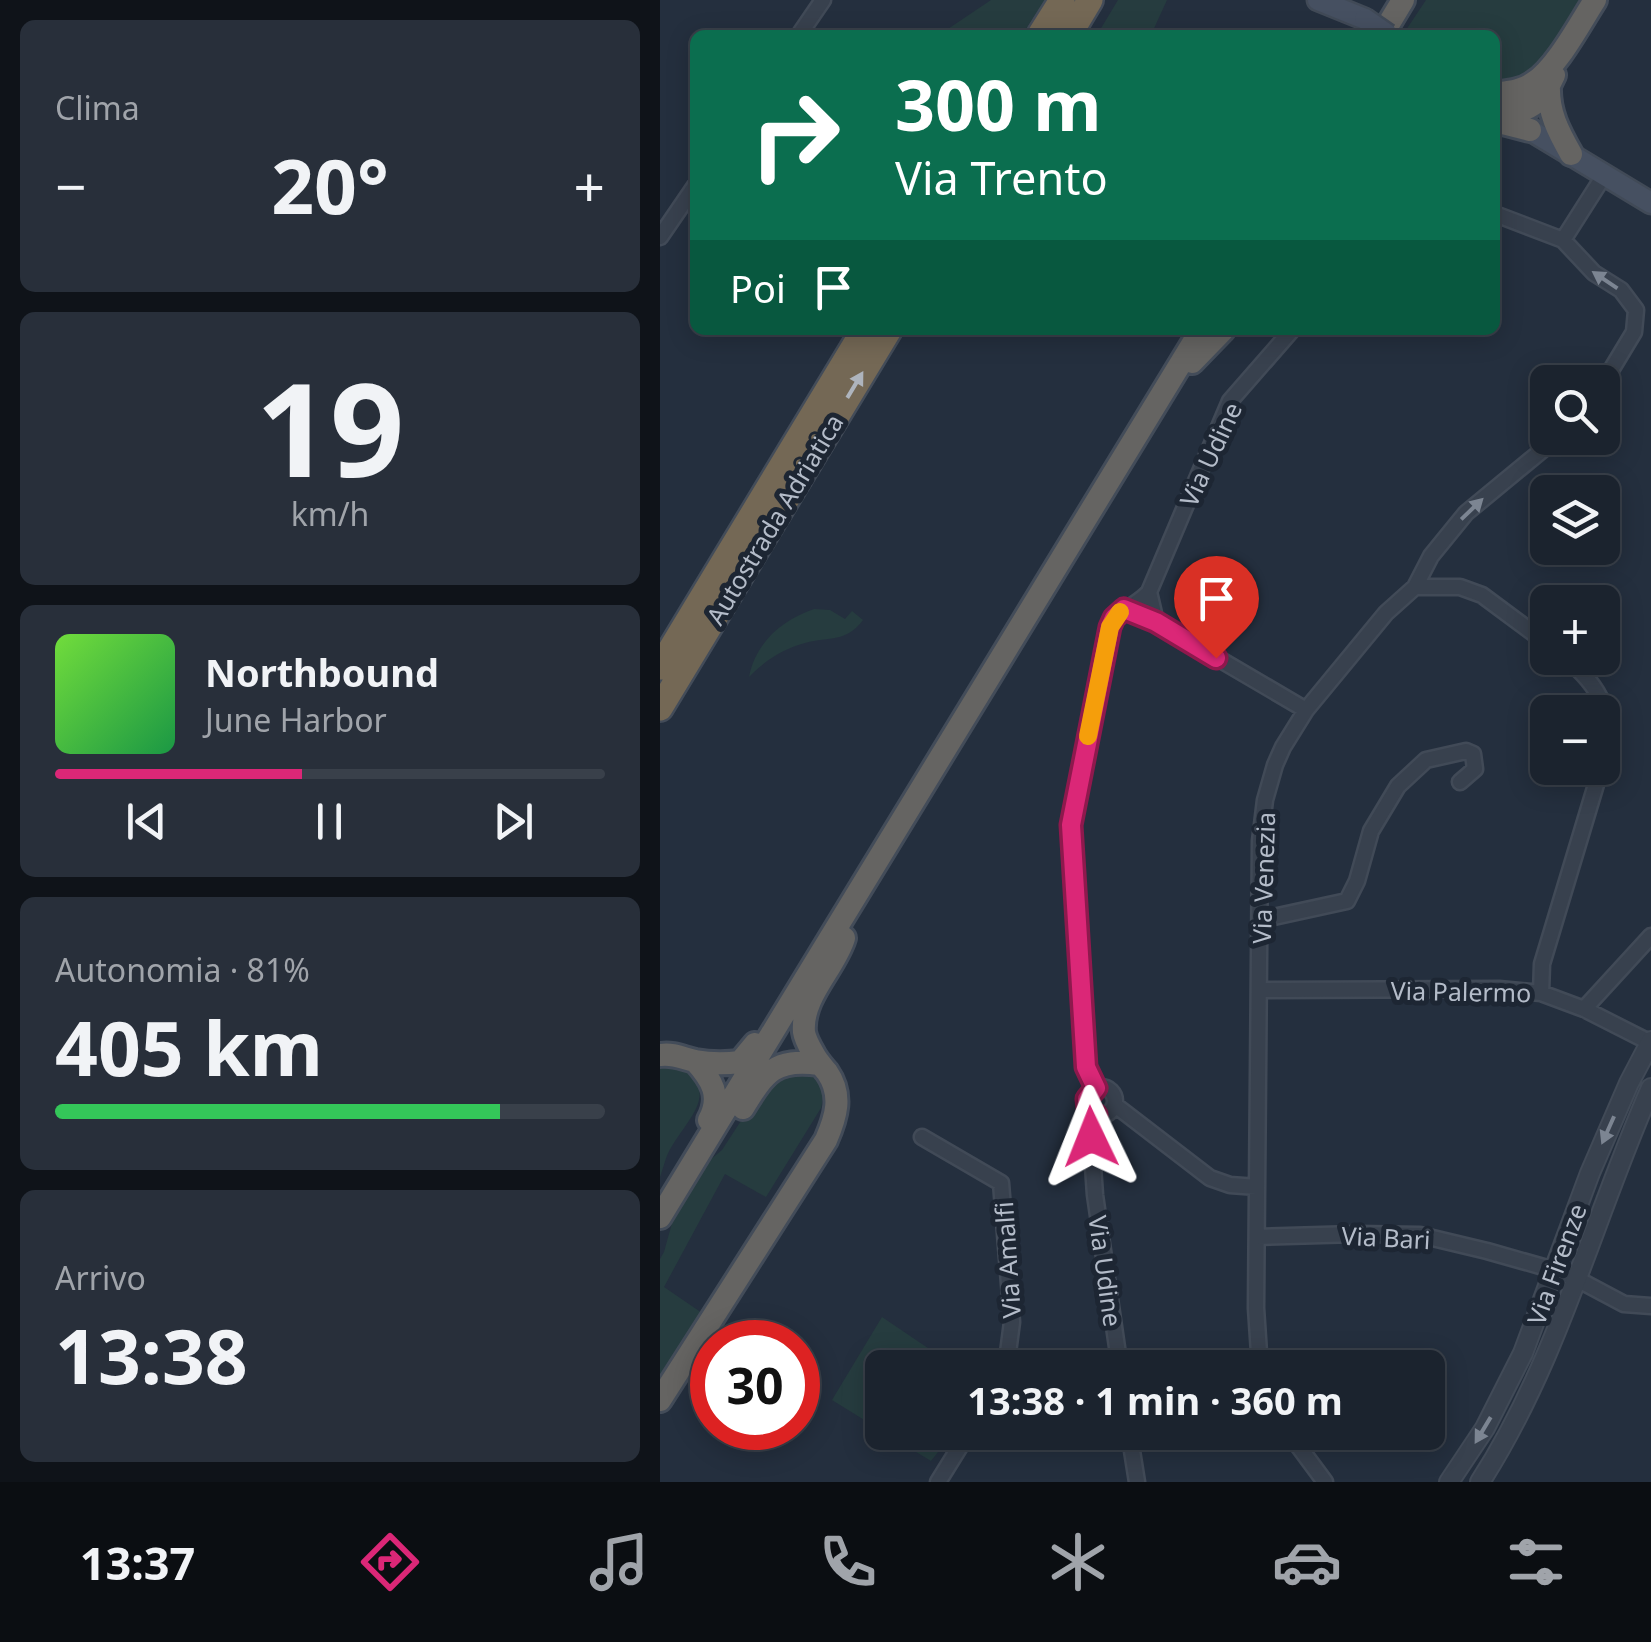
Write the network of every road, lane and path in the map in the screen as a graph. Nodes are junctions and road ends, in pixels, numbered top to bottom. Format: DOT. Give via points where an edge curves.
graph roads {
  1 [pos="823,0"];
  2 [pos="1062,0"];
  3 [pos="1090,0"];
  4 [pos="1318,0"];
  5 [pos="1341,0"];
  6 [pos="1404,0"];
  7 [pos="1594,0"];
  8 [pos="802,30"];
  9 [pos="1043,30"];
  10 [pos="1072,30"];
  11 [pos="1378,30"];
  12 [pos="1566,46"];
  13 [pos="1549,86"];
  14 [pos="1500,107"];
  15 [pos="1500,109"];
  16 [pos="1500,110"];
  17 [pos="1530,130"];
  18 [pos="1571,154"];
  19 [pos="1605,174"];
  20 [pos="690,193"];
  21 [pos="1651,202"];
  22 [pos="1500,216"];
  23 [pos="660,237"];
  24 [pos="1563,240"];
  25 [pos="861,335"];
  26 [pos="886,335"];
  27 [pos="1198,335"];
  28 [pos="1218,335"];
  29 [pos="1288,335"];
  30 [pos="1614,365"];
  31 [pos="1158,397"];
  32 [pos="1536,455"];
  33 [pos="1415,587"];
  34 [pos="1150,592"];
  35 [pos="1124,609"];
  36 [pos="1156,622"];
  37 [pos="1530,631"];
  38 [pos="660,667"];
  39 [pos="1582,675"];
  40 [pos="1598,695"];
  41 [pos="660,708"];
  42 [pos="1306,710"];
  43 [pos="1460,782"];
  44 [pos="1596,785"];
  45 [pos="844,914"];
  46 [pos="1260,920"];
  47 [pos="1651,936"];
  48 [pos="1259,990"];
  49 [pos="1542,993"];
  50 [pos="795,996"];
  51 [pos="1584,1009"];
  52 [pos="1651,1042"];
  53 [pos="660,1055"];
  54 [pos="695,1060"];
  55 [pos="819,1064"];
  56 [pos="1096,1088"];
  57 [pos="1651,1088"];
  58 [pos="1115,1105"];
  59 [pos="1096,1115"];
  60 [pos="922,1136"];
  61 [pos="691,1165"];
  62 [pos="1257,1187"];
  63 [pos="660,1217"];
  64 [pos="1257,1237"];
  65 [pos="1567,1275"];
  66 [pos="1651,1306"];
  67 [pos="1008,1350"];
  68 [pos="1118,1350"];
  69 [pos="1258,1350"];
  70 [pos="660,1400"];
  71 [pos="958,1450"];
  72 [pos="1132,1450"];
  73 [pos="1301,1450"];
  74 [pos="938,1482"];
  75 [pos="1136,1482"];
  76 [pos="1325,1482"];
  77 [pos="1449,1482"];
  78 [pos="1480,1482"];
  1 -- 8 [label="street"];
  2 -- 9 [label="highway"];
  3 -- 10 [label="highway"];
  4 -- 11 [label="main road"];
  5 -- 11 [label="main road"];
  6 -- 11 [label="highway"];
  7 -- 12 [label="highway"];
  12 -- 13 [label="highway"];
  12 -- 14 [label="highway" via="1540,78"];
  13 -- 15 [label="highway" via="1524,111"];
  13 -- 18 [label="highway" via="1556,128"];
  16 -- 17 [label="highway"];
  17 -- 18 [label="main road"];
  18 -- 19 [label="main road"];
  19 -- 21 [label="main road"];
  19 -- 24 [label="street"];
  20 -- 23 [label="street"];
  22 -- 24 [label="street"];
  30 -- 24 [label="street, one-way" via="1634,332 1636,310"];
  25 -- 38 [label="highway, Autostrada Adriatica"];
  41 -- 26 [label="highway, Autostrada Adriatica, one-way"];
  27 -- 31 [label="highway"];
  28 -- 31 [label="highway"];
  29 -- 34 [label="street, Via Udine" via="1230,401"];
  31 -- 45 [label="highway"];
  33 -- 32 [label="street, Via Venezia, one-way" via="1466,513"];
  33 -- 37 [label="street" via="1460,587 1482,595"];
  33 -- 42 [label="street, Via Venezia"];
  34 -- 35 [label="street"];
  34 -- 36 [label="street"];
  35 -- 36 [label="street"];
  35 -- 56 [label="street, Via Udine" via="1110,627 1071,825 1086,1067"];
  36 -- 42 [label="street"];
  39 -- 40 [label="street"];
  42 -- 46 [label="street, Via Venezia" via="1275,765 1266,800"];
  43 -- 46 [label="street" via="1476,769 1473,754 1426,760 1398,786 1371,831 1347,901"];
  44 -- 49 [label="street" via="1542,964"];
  45 -- 50 [label="highway"];
  45 -- 55 [label="highway" via="844,940 804,1020 804,1036"];
  46 -- 48 [label="street, Via Venezia"];
  47 -- 51 [label="street"];
  48 -- 49 [label="street, Via Palermo"];
  48 -- 62 [label="street, Via Venezia"];
  49 -- 51 [label="street, Via Palermo"];
  50 -- 54 [label="highway" via="776,1010 740,1062"];
  50 -- 61 [label="highway"];
  51 -- 52 [label="street, Via Palermo"];
  52 -- 65 [label="street, Via Firenze, one-way" via="1590,1172"];
  53 -- 54 [label="highway"];
  54 -- 61 [label="highway" via="716,1094"];
  55 -- 61 [label="highway" via="784,1064 771,1072 719,1146"];
  55 -- 70 [label="highway" via="838,1104 826,1140"];
  56 -- 58 [label="street" via="1109,1089"];
  56 -- 59 [label="street, Via Udine" via="1087,1099"];
  57 -- 65 [label="street, Via Firenze"];
  58 -- 59 [label="street"];
  58 -- 62 [label="street" via="1210,1178"];
  59 -- 68 [label="street, Via Udine" via="1096,1195"];
  60 -- 67 [label="street, Via Amalfi" via="1002,1183"];
  61 -- 63 [label="highway"];
  62 -- 64 [label="street, Via Venezia"];
  64 -- 65 [label="street, Via Bari" via="1420,1235"];
  64 -- 69 [label="street, Via Venezia"];
  65 -- 66 [label="street, Via Bari" via="1624,1304"];
  65 -- 77 [label="street, Via Firenze, one-way" via="1486,1428"];
  65 -- 78 [label="street, Via Firenze" via="1540,1372"];
  71 -- 74 [label="street"];
  72 -- 75 [label="street"];
  73 -- 76 [label="street"];
}
